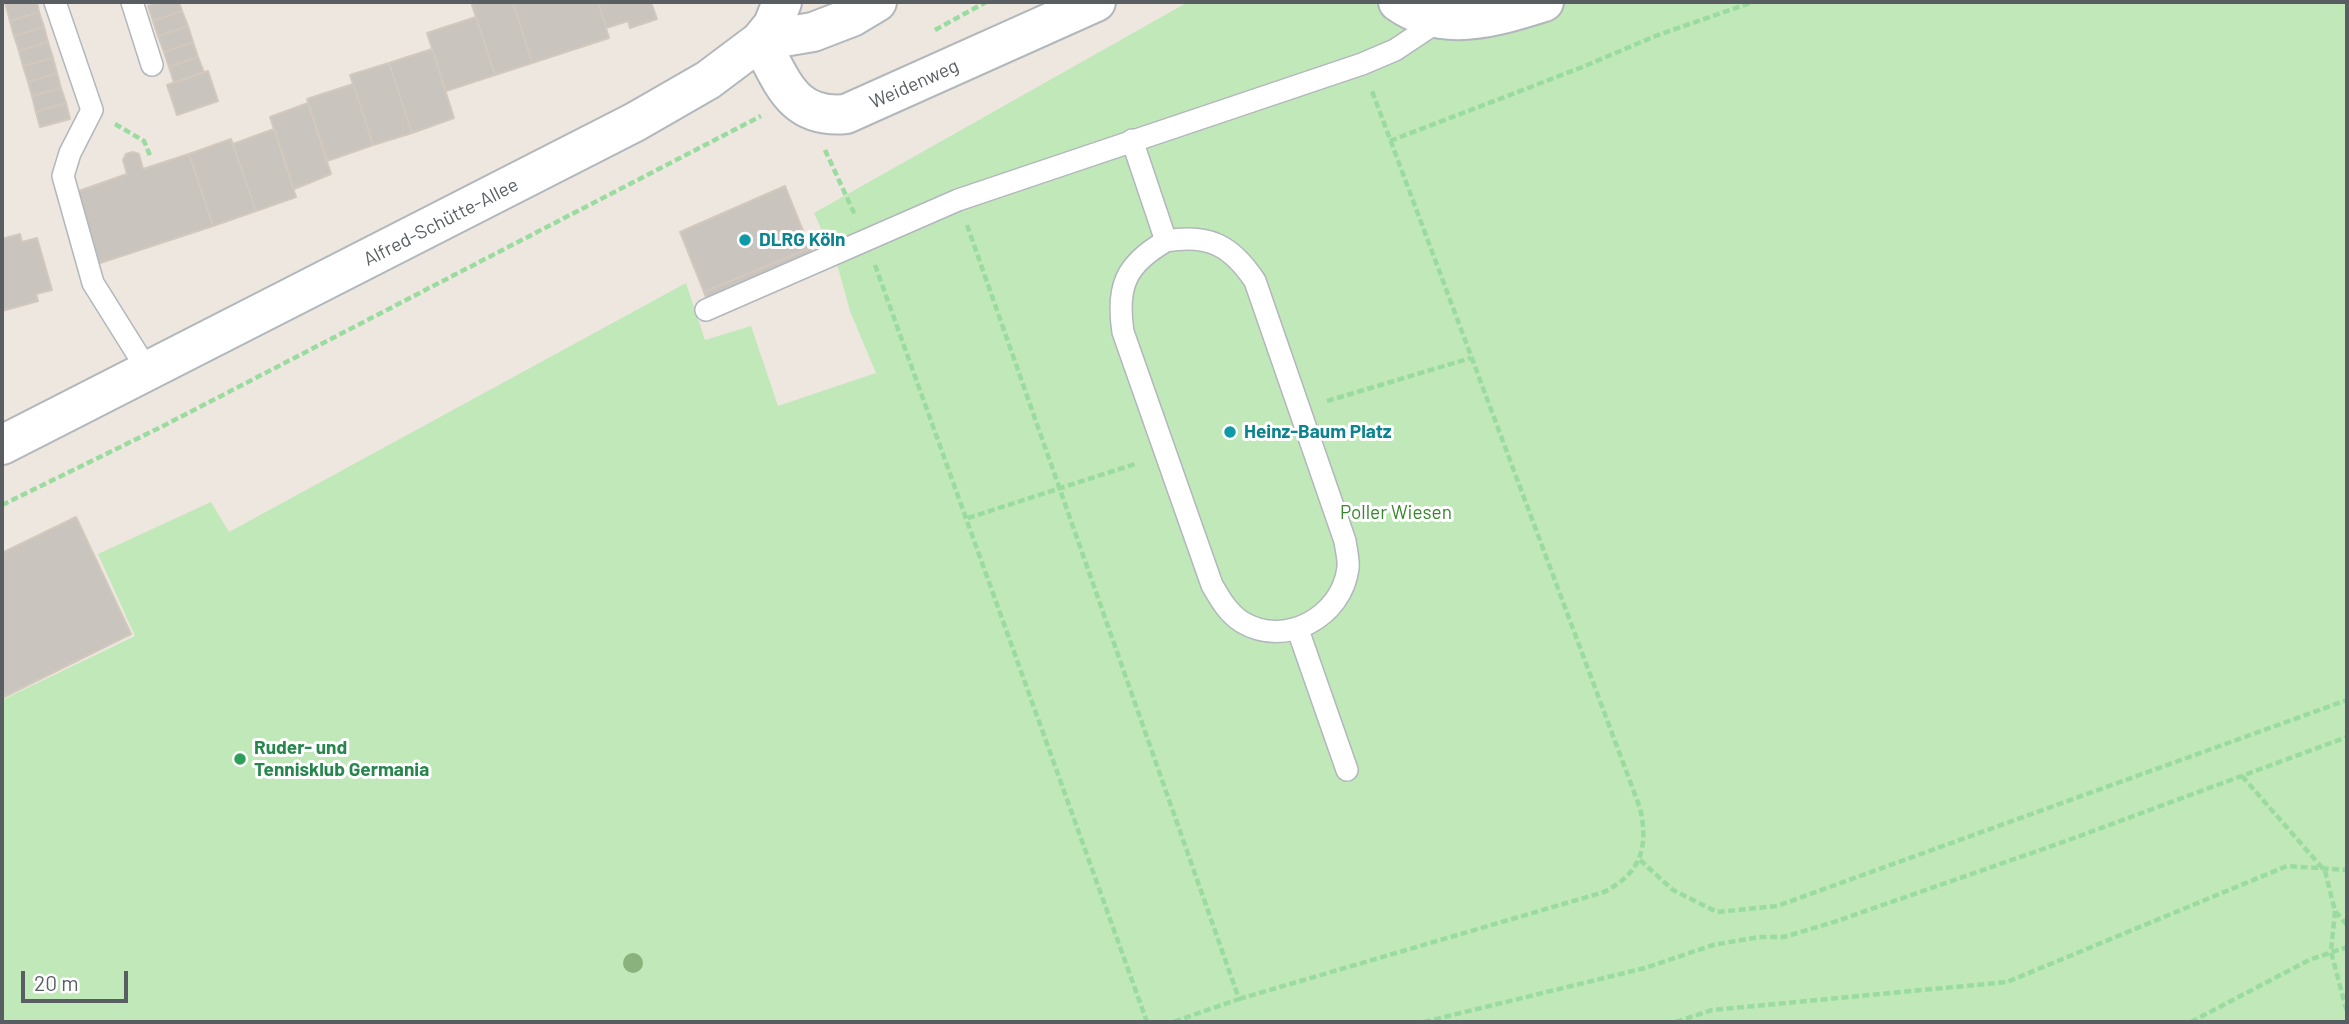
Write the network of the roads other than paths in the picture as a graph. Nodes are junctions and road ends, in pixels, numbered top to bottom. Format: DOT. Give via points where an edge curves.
graph roads {
  1 [pos="55,2"];
  2 [pos="132,2"];
  3 [pos="782,2"];
  4 [pos="877,2"];
  5 [pos="1096,2"];
  6 [pos="1398,2"];
  7 [pos="1544,2"];
  8 [pos="1440,20"];
  9 [pos="760,41"];
  10 [pos="152,65"];
  11 [pos="1132,140"];
  12 [pos="1166,241"];
  13 [pos="706,310"];
  14 [pos="148,371"];
  15 [pos="2,445"];
  16 [pos="1298,630"];
  17 [pos="1347,770"];
  1 -- 14 [label="lane" via="92,110 63,176 93,283"];
  2 -- 10 [label="lane"];
  3 -- 9 [label="street"];
  4 -- 9 [label="street, Alfred-Schütte-Allee" via="813,32"];
  5 -- 9 [label="street, Weidenweg" via="846,114 827,116 792,100"];
  6 -- 8 [label="street" via="1414,13"];
  7 -- 8 [label="street" via="1504,15"];
  8 -- 11 [label="lane" via="1395,50 1362,64"];
  9 -- 14 [label="street, Alfred-Schütte-Allee" via="708,80 635,122"];
  11 -- 12 [label="lane"];
  11 -- 13 [label="lane" via="958,200"];
  12 -- 16 [label="lane" via="1141,256 1127,278 1119,306 1123,332 1212,585 1224,606 1243,623 1272,631"];
  12 -- 16 [label="lane" via="1191,237 1222,246 1241,260 1255,281 1345,541 1348,568 1339,594 1322,616"];
  14 -- 15 [label="street, Alfred-Schütte-Allee"];
  16 -- 17 [label="lane"];
}
